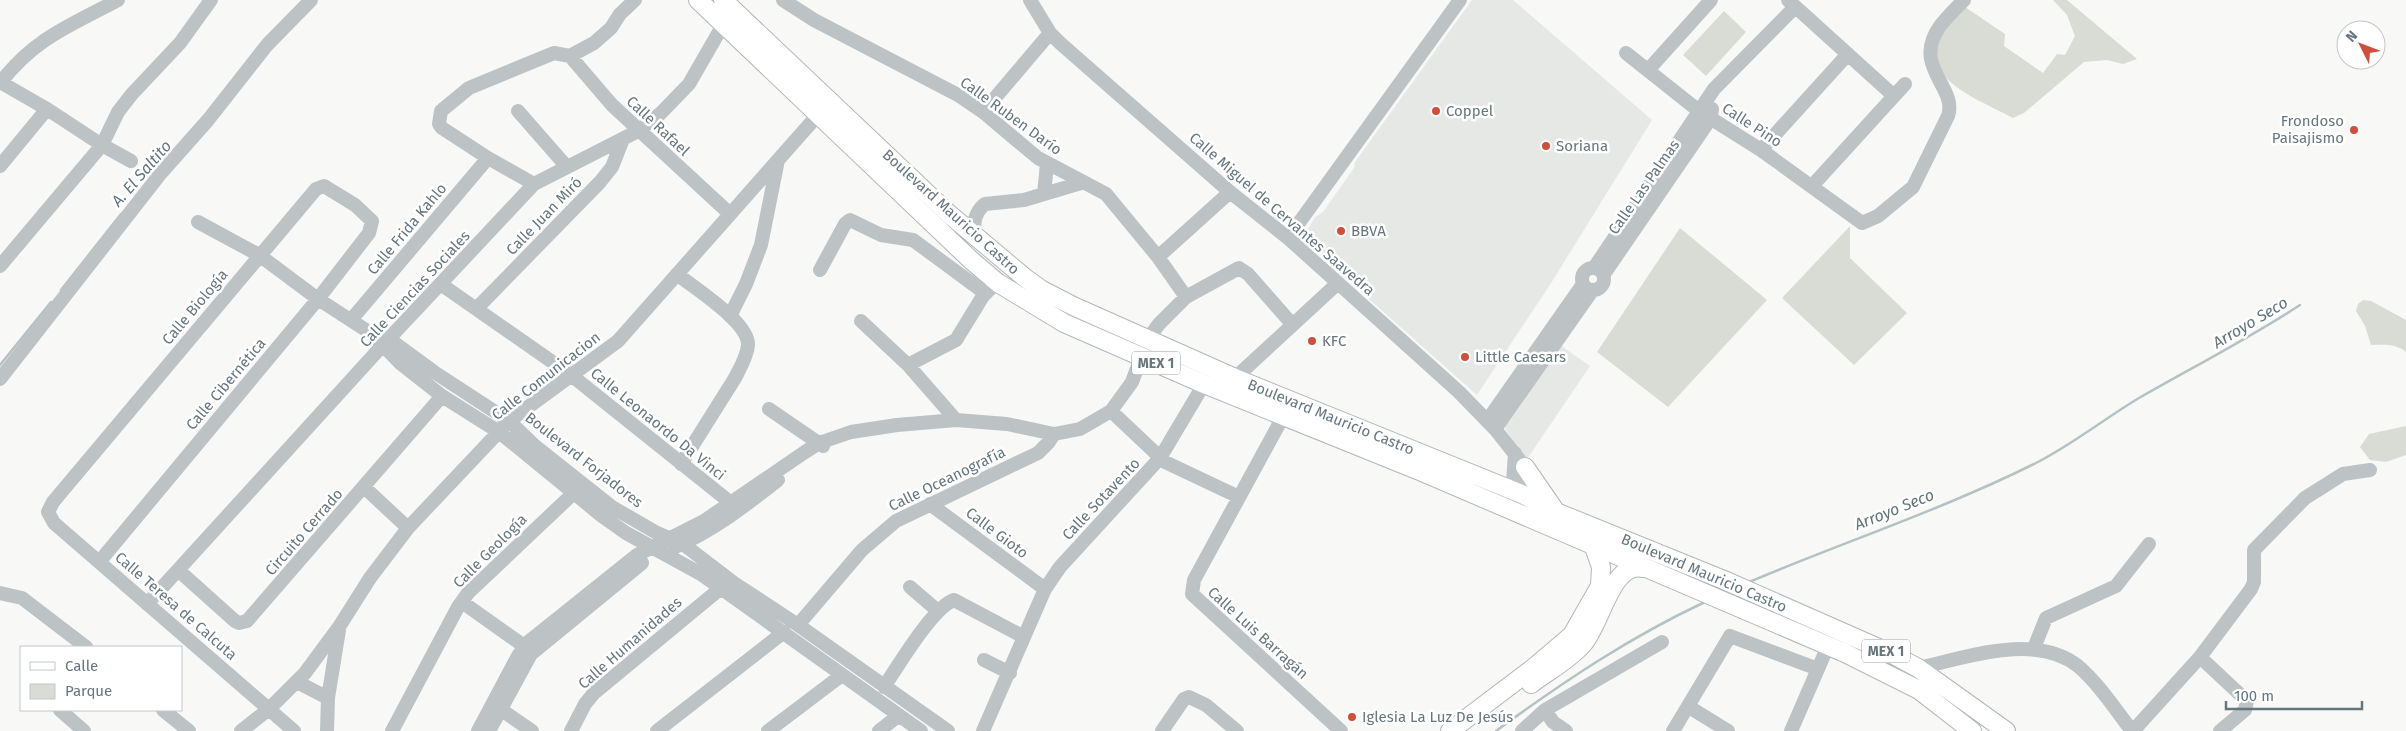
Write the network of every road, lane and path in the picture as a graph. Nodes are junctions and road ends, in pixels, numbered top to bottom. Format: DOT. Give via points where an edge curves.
graph roads {
  1 [pos="118,0"];
  2 [pos="211,0"];
  3 [pos="311,0"];
  4 [pos="635,0"];
  5 [pos="698,0"];
  6 [pos="783,0"];
  7 [pos="1030,0"];
  8 [pos="1460,0"];
  9 [pos="1711,0"];
  10 [pos="1964,0"];
  11 [pos="725,1"];
  12 [pos="1792,3"];
  13 [pos="723,25"];
  14 [pos="1050,32"];
  15 [pos="1626,52"];
  16 [pos="1848,54"];
  17 [pos="570,56"];
  18 [pos="1649,69"];
  19 [pos="0,82"];
  20 [pos="1905,84"];
  21 [pos="1894,96"];
  22 [pos="47,109"];
  23 [pos="518,111"];
  24 [pos="982,112"];
  25 [pos="1705,115"];
  26 [pos="817,116"];
  27 [pos="638,131"];
  28 [pos="623,138"];
  29 [pos="102,145"];
  30 [pos="1761,150"];
  31 [pos="488,158"];
  32 [pos="778,160"];
  33 [pos="131,161"];
  34 [pos="1047,164"];
  35 [pos="0,166"];
  36 [pos="567,167"];
  37 [pos="1081,182"];
  38 [pos="534,184"];
  39 [pos="1812,186"];
  40 [pos="1230,192"];
  41 [pos="1044,194"];
  42 [pos="729,214"];
  43 [pos="198,222"];
  44 [pos="373,224"];
  45 [pos="975,237"];
  46 [pos="1288,238"];
  47 [pos="259,255"];
  48 [pos="1158,257"];
  49 [pos="0,266"];
  50 [pos="820,270"];
  51 [pos="1599,271"];
  52 [pos="677,274"];
  53 [pos="1338,283"];
  54 [pos="442,285"];
  55 [pos="992,288"];
  56 [pos="1587,288"];
  57 [pos="1186,297"];
  58 [pos="318,299"];
  59 [pos="477,308"];
  60 [pos="730,316"];
  61 [pos="351,320"];
  62 [pos="861,321"];
  63 [pos="1292,324"];
  64 [pos="1148,339"];
  65 [pos="386,343"];
  66 [pos="1142,356"];
  67 [pos="908,365"];
  68 [pos="571,375"];
  69 [pos="1235,378"];
  70 [pos="0,379"];
  71 [pos="1204,384"];
  72 [pos="442,396"];
  73 [pos="769,409"];
  74 [pos="1111,411"];
  75 [pos="1284,415"];
  76 [pos="956,420"];
  77 [pos="509,421"];
  78 [pos="1491,425"];
  79 [pos="499,432"];
  80 [pos="1054,434"];
  81 [pos="821,445"];
  82 [pos="1160,458"];
  83 [pos="1520,460"];
  84 [pos="681,464"];
  85 [pos="2370,470"];
  86 [pos="583,484"];
  87 [pos="364,488"];
  88 [pos="572,493"];
  89 [pos="1517,493"];
  90 [pos="1239,497"];
  91 [pos="53,502"];
  92 [pos="730,503"];
  93 [pos="930,504"];
  94 [pos="1511,510"];
  95 [pos="1556,512"];
  96 [pos="408,528"];
  97 [pos="669,539"];
  98 [pos="683,544"];
  99 [pos="2149,544"];
  100 [pos="1594,547"];
  101 [pos="657,550"];
  102 [pos="100,562"];
  103 [pos="1644,568"];
  104 [pos="178,570"];
  105 [pos="910,587"];
  106 [pos="721,588"];
  107 [pos="1045,589"];
  108 [pos="0,593"];
  109 [pos="462,602"];
  110 [pos="147,604"];
  111 [pos="938,611"];
  112 [pos="798,625"];
  113 [pos="339,626"];
  114 [pos="784,632"];
  115 [pos="1024,637"];
  116 [pos="1662,642"];
  117 [pos="85,646"];
  118 [pos="524,646"];
  119 [pos="1828,646"];
  120 [pos="2034,648"];
  121 [pos="2200,657"];
  122 [pos="984,660"];
  123 [pos="1918,668"];
  124 [pos="1818,669"];
  125 [pos="1010,673"];
  126 [pos="842,674"];
  127 [pos="297,682"];
  128 [pos="884,687"];
  129 [pos="328,698"];
  130 [pos="1688,707"];
  131 [pos="269,708"];
  132 [pos="500,709"];
  133 [pos="1545,710"];
  134 [pos="61,711"];
  135 [pos="164,711"];
  136 [pos="898,716"];
  137 [pos="1549,727"];
  138 [pos="84,731"];
  139 [pos="189,731"];
  140 [pos="241,731"];
  141 [pos="294,731"];
  142 [pos="327,731"];
  143 [pos="392,731"];
  144 [pos="478,731"];
  145 [pos="489,731"];
  146 [pos="532,731"];
  147 [pos="571,731"];
  148 [pos="657,731"];
  149 [pos="768,731"];
  150 [pos="879,731"];
  151 [pos="921,731"];
  152 [pos="948,731"];
  153 [pos="983,731"];
  154 [pos="1162,731"];
  155 [pos="1237,731"];
  156 [pos="1341,731"];
  157 [pos="1450,731"];
  158 [pos="1468,731"];
  159 [pos="1522,731"];
  160 [pos="1566,731"];
  161 [pos="1673,731"];
  162 [pos="1728,731"];
  163 [pos="1790,731"];
  164 [pos="1972,731"];
  165 [pos="2006,731"];
  166 [pos="2133,731"];
  167 [pos="2220,731"];
  1 -- 19 [label="street" via="39,42"];
  2 -- 29 [label="street" via="180,42 118,112"];
  3 -- 70 [label="street" via="267,45 161,173"];
  4 -- 17 [label="street" via="594,43"];
  5 -- 13 [label="main road, Boulevard Mauricio Castro / MEX 1"];
  6 -- 24 [label="street, Calle Ruben Darío" via="814,20 958,95"];
  7 -- 14 [label="street, Calle Miguel de Cervantes Saavedra"];
  8 -- 46 [label="street"];
  9 -- 18 [label="street"];
  10 -- 39 [label="street, Calle Pino" via="1940,26 1931,54 1932,67 1951,107 1910,190 1878,216 1862,222"];
  11 -- 45 [label="main road, Boulevard Mauricio Castro / MEX 1"];
  12 -- 16 [label="street"];
  12 -- 25 [label="street, Calle Las Palmas" via="1714,89"];
  13 -- 26 [label="main road, Boulevard Mauricio Castro / MEX 1"];
  13 -- 27 [label="street, Calle Ciencias Sociales" via="689,84 661,114"];
  14 -- 24 [label="street"];
  14 -- 40 [label="street, Calle Miguel de Cervantes Saavedra"];
  15 -- 18 [label="street, Calle Pino"];
  16 -- 21 [label="street"];
  16 -- 30 [label="street"];
  17 -- 27 [label="street, Calle Rafael" via="594,87"];
  17 -- 31 [label="street" via="554,53 469,88 445,106 439,118 442,128"];
  18 -- 25 [label="street, Calle Pino"];
  19 -- 22 [label="street"];
  20 -- 21 [label="street"];
  21 -- 39 [label="street"];
  22 -- 29 [label="street"];
  22 -- 35 [label="street"];
  23 -- 36 [label="street"];
  24 -- 34 [label="street, Calle Ruben Darío"];
  25 -- 30 [label="street, Calle Pino"];
  25 -- 51 [label="street, Calle Las Palmas"];
  26 -- 32 [label="street, Calle Comunicacion"];
  26 -- 55 [label="main road, Boulevard Mauricio Castro / MEX 1" via="939,230"];
  27 -- 28 [label="street, Calle Ciencias Sociales"];
  27 -- 42 [label="street, Calle Rafael"];
  28 -- 36 [label="street, Calle Ciencias Sociales"];
  28 -- 59 [label="street, Calle Juan Miró" via="612,166 600,182"];
  29 -- 33 [label="street"];
  29 -- 49 [label="street"];
  30 -- 39 [label="street, Calle Pino"];
  31 -- 38 [label="street"];
  31 -- 61 [label="street, Calle Frida Kahlo"];
  32 -- 42 [label="street, Calle Comunicacion"];
  32 -- 60 [label="street" via="761,245"];
  34 -- 37 [label="street, Calle Ruben Darío"];
  34 -- 41 [label="street"];
  36 -- 38 [label="street, Calle Ciencias Sociales"];
  37 -- 41 [label="street"];
  37 -- 48 [label="street, Calle Ruben Darío" via="1098,188 1112,200"];
  38 -- 54 [label="street, Calle Ciencias Sociales"];
  40 -- 46 [label="street, Calle Miguel de Cervantes Saavedra"];
  40 -- 48 [label="street"];
  41 -- 45 [label="street" via="1024,200 985,204 974,221"];
  42 -- 52 [label="street, Calle Comunicacion"];
  43 -- 47 [label="street, Boulevard Forjadores"];
  44 -- 47 [label="street, Calle Biología" via="355,205 320,186"];
  44 -- 58 [label="street, Calle Cibernética"];
  45 -- 64 [label="main road, Boulevard Mauricio Castro / MEX 1" via="1042,290"];
  46 -- 53 [label="street, Calle Miguel de Cervantes Saavedra"];
  47 -- 58 [label="street, Boulevard Forjadores"];
  47 -- 91 [label="street, Calle Biología"];
  48 -- 57 [label="street, Calle Ruben Darío"];
  50 -- 55 [label="street" via="844,224 850,220 881,235 908,237"];
  51 -- 56 [label="street" via="1584,273"];
  51 -- 56 [label="street" via="1603,286"];
  52 -- 60 [label="street"];
  52 -- 68 [label="street, Calle Comunicacion" via="618,341"];
  53 -- 63 [label="street"];
  53 -- 78 [label="street, Calle Miguel de Cervantes Saavedra"];
  54 -- 59 [label="street, Calle Leonaordo Da Vinci"];
  54 -- 65 [label="street, Calle Ciencias Sociales"];
  55 -- 66 [label="main road, Boulevard Mauricio Castro / MEX 1"];
  55 -- 67 [label="street" via="956,340"];
  56 -- 78 [label="street"];
  57 -- 63 [label="street" via="1240,268"];
  57 -- 64 [label="street"];
  58 -- 61 [label="street, Boulevard Forjadores"];
  58 -- 102 [label="street, Calle Cibernética"];
  59 -- 68 [label="street, Calle Leonaordo Da Vinci"];
  60 -- 84 [label="street" via="747,337 746,353 735,378"];
  61 -- 65 [label="street, Boulevard Forjadores"];
  62 -- 67 [label="street"];
  63 -- 69 [label="street"];
  64 -- 66 [label="street"];
  64 -- 69 [label="main road, Boulevard Mauricio Castro / MEX 1"];
  65 -- 72 [label="street, Boulevard Forjadores"];
  65 -- 77 [label="street, Boulevard Forjadores"];
  65 -- 104 [label="street, Calle Ciencias Sociales"];
  66 -- 71 [label="main road, Boulevard Mauricio Castro / MEX 1"];
  66 -- 74 [label="street" via="1132,382"];
  67 -- 76 [label="street"];
  68 -- 77 [label="street, Calle Comunicacion"];
  68 -- 84 [label="street, Calle Leonaordo Da Vinci"];
  69 -- 89 [label="main road, Boulevard Mauricio Castro / MEX 1"];
  71 -- 75 [label="main road, Boulevard Mauricio Castro / MEX 1"];
  71 -- 82 [label="street, Calle Sotavento"];
  72 -- 79 [label="street, Boulevard Forjadores"];
  72 -- 87 [label="street, Circuito Cerrado"];
  73 -- 81 [label="street"];
  74 -- 80 [label="street" via="1080,429"];
  74 -- 82 [label="street"];
  75 -- 90 [label="street, Calle Luis Barragán"];
  75 -- 94 [label="main road, Boulevard Mauricio Castro / MEX 1"];
  76 -- 80 [label="street" via="1007,424"];
  76 -- 81 [label="street" via="889,426 834,437"];
  77 -- 79 [label="street, Calle Comunicacion"];
  77 -- 86 [label="street, Boulevard Forjadores"];
  78 -- 83 [label="street, Calle Miguel de Cervantes Saavedra"];
  79 -- 88 [label="street, Boulevard Forjadores"];
  79 -- 96 [label="street, Calle Comunicacion"];
  80 -- 93 [label="street, Calle Oceanografía" via="1038,453"];
  81 -- 92 [label="street"];
  81 -- 98 [label="street" via="747,505"];
  82 -- 90 [label="street"];
  82 -- 107 [label="street, Calle Sotavento" via="1060,567"];
  83 -- 89 [label="street"];
  83 -- 95 [label="main road"];
  84 -- 92 [label="street, Calle Leonaordo Da Vinci"];
  85 -- 121 [label="street" via="2343,474 2298,503 2254,550 2255,574 2251,589"];
  86 -- 88 [label="street, Calle Geología"];
  86 -- 97 [label="street, Boulevard Forjadores" via="630,518"];
  87 -- 96 [label="street"];
  87 -- 104 [label="street, Circuito Cerrado" via="251,618 243,622 231,618"];
  88 -- 101 [label="street, Boulevard Forjadores" via="626,533"];
  88 -- 109 [label="street, Calle Geología"];
  89 -- 94 [label="street"];
  89 -- 95 [label="main road, Boulevard Mauricio Castro / MEX 1"];
  90 -- 156 [label="street, Calle Luis Barragán" via="1194,580 1192,594"];
  91 -- 102 [label="street, Calle Teresa de Calcuta" via="48,512 50,519"];
  92 -- 97 [label="street"];
  93 -- 107 [label="street, Calle Gioto"];
  93 -- 112 [label="street, Calle Oceanografía" via="896,521 880,534"];
  94 -- 100 [label="main road, Boulevard Mauricio Castro / MEX 1"];
  95 -- 123 [label="main road, Boulevard Mauricio Castro / MEX 1" via="1724,580"];
  96 -- 113 [label="street, Calle Comunicacion"];
  97 -- 98 [label="street, Boulevard Forjadores"];
  97 -- 101 [label="street"];
  98 -- 101 [label="street"];
  98 -- 112 [label="street, Boulevard Forjadores" via="734,583"];
  99 -- 120 [label="street" via="2116,586 2046,618"];
  100 -- 103 [label="main road, Boulevard Mauricio Castro / MEX 1"];
  100 -- 157 [label="main road" via="1601,567 1600,586 1572,635"];
  101 -- 106 [label="street, Boulevard Forjadores" via="686,564"];
  101 -- 118 [label="street" via="624,565"];
  101 -- 132 [label="street" via="535,650"];
  102 -- 110 [label="street, Calle Teresa de Calcuta"];
  103 -- 119 [label="main road, Boulevard Mauricio Castro / MEX 1"];
  103 -- 158 [label="main road" via="1630,567 1620,574 1593,631 1574,653"];
  104 -- 110 [label="street, Calle Ciencias Sociales"];
  105 -- 111 [label="street"];
  106 -- 114 [label="street, Boulevard Forjadores"];
  106 -- 147 [label="street, Calle Humanidades" via="594,693"];
  107 -- 115 [label="street, Calle Sotavento"];
  108 -- 117 [label="street" via="22,598"];
  109 -- 118 [label="street"];
  109 -- 143 [label="street, Calle Geología"];
  110 -- 131 [label="street, Calle Teresa de Calcuta"];
  111 -- 115 [label="street" via="947,602 960,601"];
  111 -- 128 [label="street"];
  112 -- 128 [label="street, Boulevard Forjadores"];
  113 -- 127 [label="street, Calle Comunicacion"];
  113 -- 129 [label="street"];
  114 -- 126 [label="street, Boulevard Forjadores"];
  114 -- 148 [label="street"];
  115 -- 125 [label="street, Calle Sotavento"];
  116 -- 133 [label="street"];
  118 -- 144 [label="street"];
  119 -- 124 [label="street"];
  119 -- 164 [label="main road, Boulevard Mauricio Castro / MEX 1" via="1904,682"];
  120 -- 123 [label="street" via="1990,652"];
  120 -- 166 [label="street" via="2077,666"];
  121 -- 166 [label="street"];
  121 -- 167 [label="street" via="2247,701 2245,710"];
  122 -- 125 [label="street"];
  123 -- 165 [label="main road, Boulevard Mauricio Castro / MEX 1"];
  124 -- 130 [label="street" via="1730,636"];
  124 -- 163 [label="street"];
  125 -- 153 [label="street, Calle Sotavento"];
  126 -- 136 [label="street, Boulevard Forjadores"];
  126 -- 149 [label="street"];
  127 -- 129 [label="street"];
  127 -- 131 [label="street, Calle Comunicacion"];
  128 -- 152 [label="street, Boulevard Forjadores"];
  129 -- 142 [label="street"];
  130 -- 161 [label="street"];
  130 -- 162 [label="street"];
  131 -- 140 [label="street, Calle Comunicacion"];
  131 -- 141 [label="street, Calle Teresa de Calcuta"];
  132 -- 145 [label="street"];
  132 -- 146 [label="street"];
  133 -- 137 [label="street"];
  133 -- 159 [label="street"];
  134 -- 138 [label="street"];
  135 -- 139 [label="street"];
  136 -- 150 [label="street"];
  136 -- 151 [label="street, Boulevard Forjadores"];
  137 -- 160 [label="street"];
  154 -- 155 [label="street" via="1184,699 1189,697 1197,699"];
}
